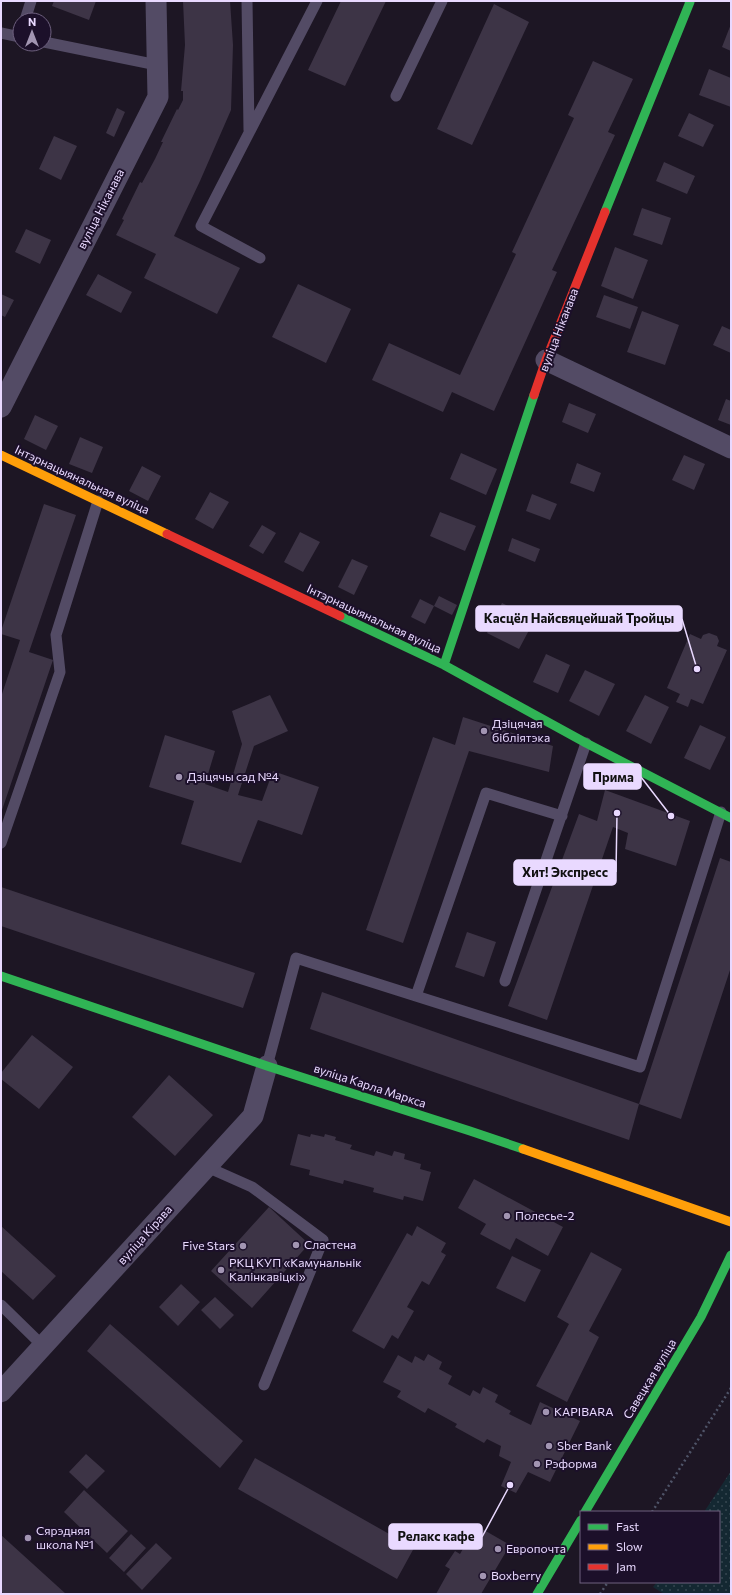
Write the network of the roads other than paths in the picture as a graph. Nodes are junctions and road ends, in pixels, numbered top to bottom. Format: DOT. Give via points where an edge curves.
graph roads {
  1 [pos="31,1"];
  2 [pos="156,1"];
  3 [pos="247,1"];
  4 [pos="317,1"];
  5 [pos="442,1"];
  6 [pos="688,1"];
  7 [pos="28,12"];
  8 [pos="1,33"];
  9 [pos="12,35"];
  10 [pos="52,44"];
  11 [pos="157,65"];
  12 [pos="396,96"];
  13 [pos="249,133"];
  14 [pos="260,258"];
  15 [pos="546,360"];
  16 [pos="1,406"];
  17 [pos="731,448"];
  18 [pos="1,455"];
  19 [pos="98,501"];
  20 [pos="444,666"];
  21 [pos="586,743"];
  22 [pos="726,815"];
  23 [pos="562,816"];
  24 [pos="1,843"];
  25 [pos="1,976"];
  26 [pos="505,980"];
  27 [pos="416,996"];
  28 [pos="267,1066"];
  29 [pos="207,1167"];
  30 [pos="731,1222"];
  31 [pos="731,1255"];
  32 [pos="1,1305"];
  33 [pos="44,1347"];
  34 [pos="264,1385"];
  35 [pos="1,1392"];
  36 [pos="587,1511"];
  37 [pos="580,1522"];
  38 [pos="537,1594"];
  1 -- 7 [label="lane"];
  2 -- 11 [label="street, вуліца Ніканава"];
  3 -- 13 [label="lane"];
  4 -- 13 [label="lane"];
  5 -- 12 [label="lane"];
  6 -- 15 [label="street, вуліца Ніканава" via="690,2"];
  8 -- 9 [label="lane"];
  10 -- 11 [label="lane"];
  11 -- 16 [label="street, вуліца Ніканава" via="158,97"];
  13 -- 14 [label="lane" via="201,226"];
  15 -- 17 [label="street"];
  15 -- 20 [label="street, вуліца Ніканава"];
  18 -- 19 [label="street, Інтэрнацыянальная вуліца"];
  19 -- 20 [label="street, Інтэрнацыянальная вуліца"];
  19 -- 24 [label="lane" via="56,635 60,672"];
  20 -- 21 [label="street, Інтэрнацыянальная вуліца"];
  21 -- 22 [label="street, Інтэрнацыянальная вуліца"];
  21 -- 23 [label="lane"];
  22 -- 27 [label="lane" via="640,1068"];
  23 -- 26 [label="lane"];
  23 -- 27 [label="lane" via="486,793"];
  25 -- 28 [label="street, вуліца Карла Маркса"];
  27 -- 28 [label="lane" via="296,958"];
  28 -- 29 [label="street, вуліца Кірава" via="253,1116"];
  28 -- 30 [label="street, вуліца Карла Маркса" via="470,1131"];
  29 -- 33 [label="street, вуліца Кірава"];
  29 -- 34 [label="lane" via="252,1187 323,1240"];
  31 -- 36 [label="street, Савецкая вуліца" via="701,1317"];
  32 -- 33 [label="lane"];
  33 -- 35 [label="street, вуліца Кірава"];
  37 -- 38 [label="street"];
}
